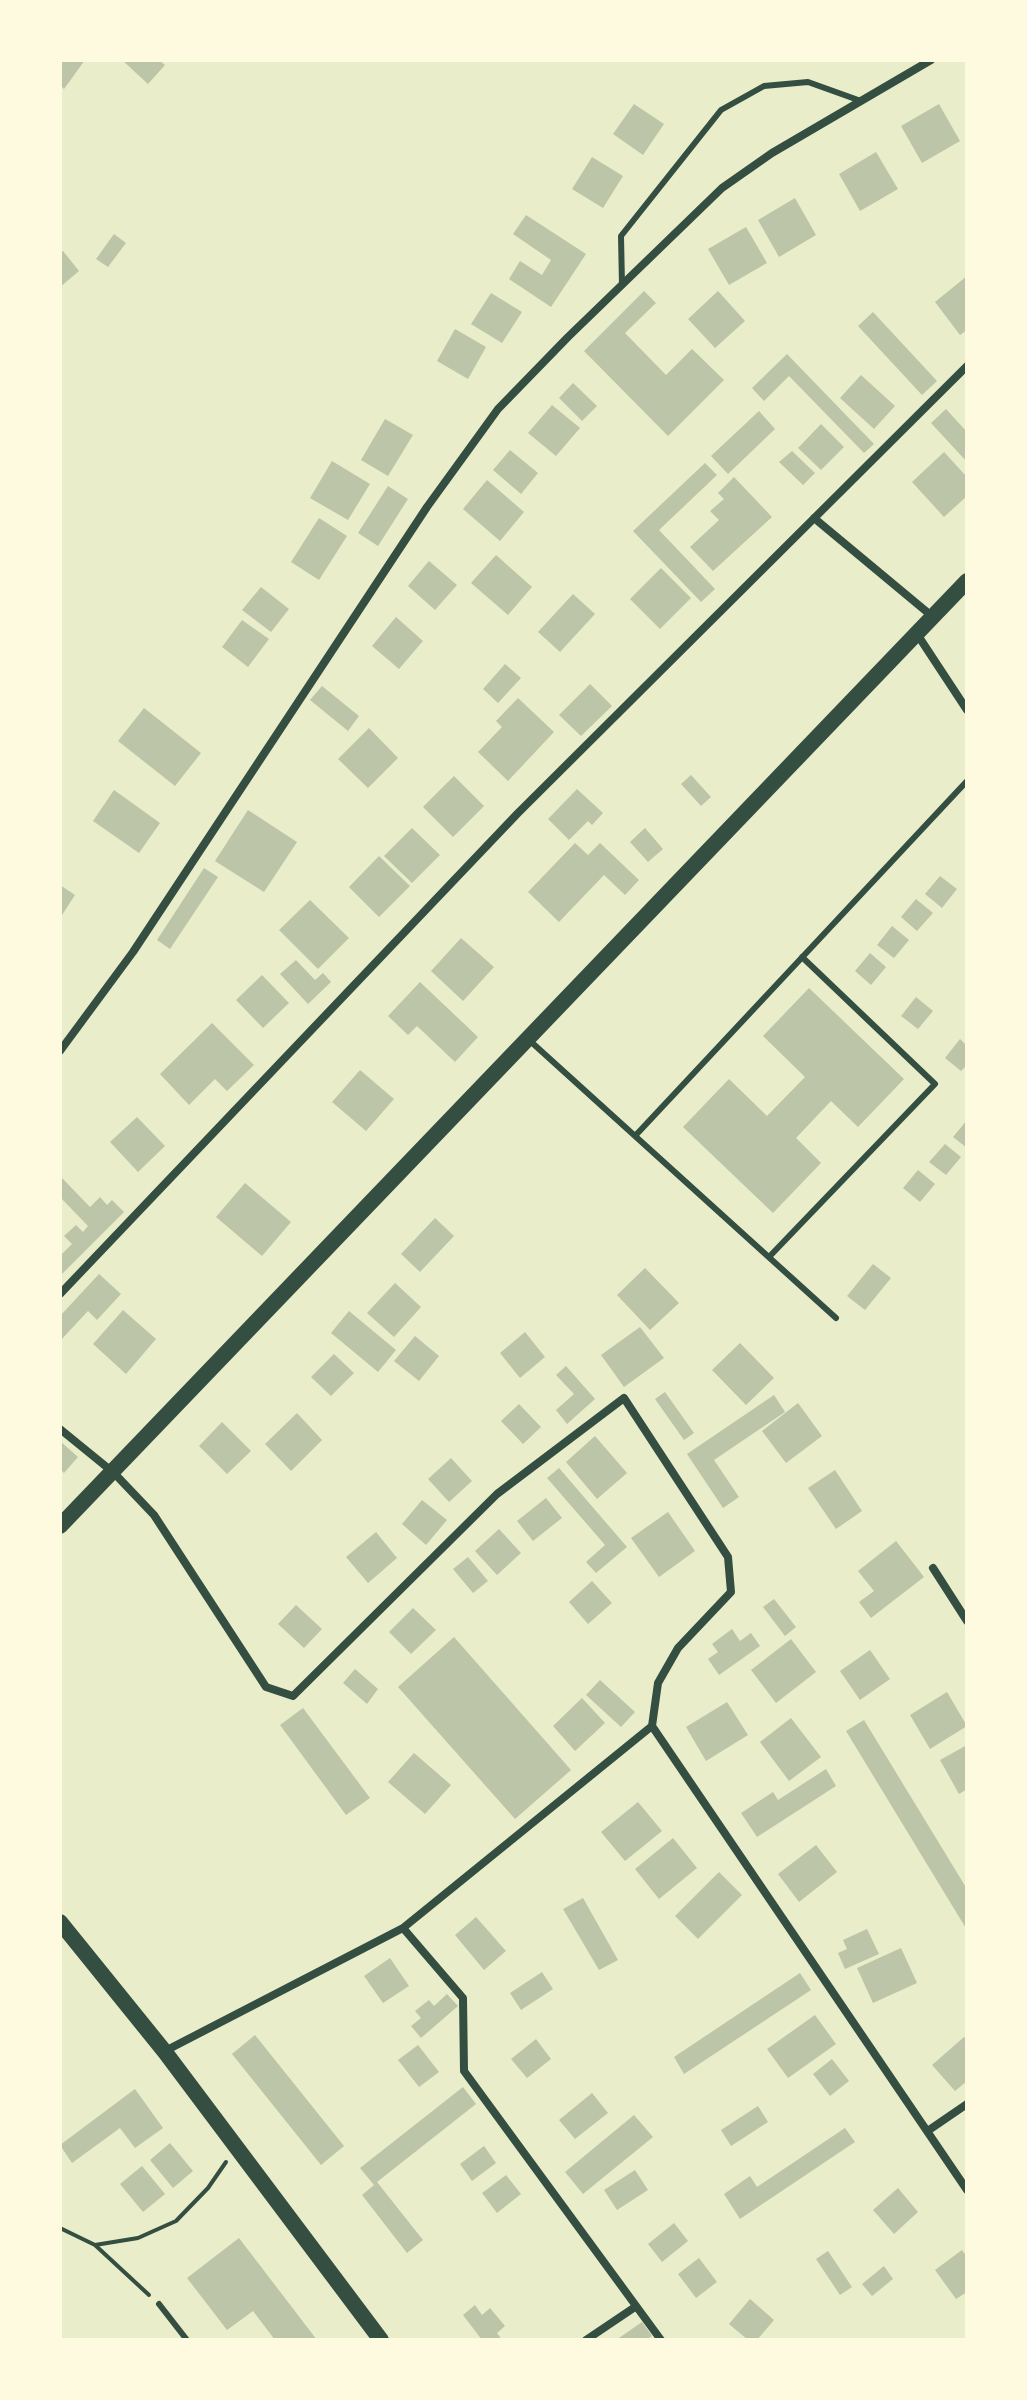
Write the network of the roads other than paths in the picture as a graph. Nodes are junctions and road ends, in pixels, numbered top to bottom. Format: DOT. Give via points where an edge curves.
graph roads {
  1 [pos="931,60"];
  2 [pos="861,101"];
  3 [pos="622,285"];
  4 [pos="967,366"];
  5 [pos="814,518"];
  6 [pos="967,581"];
  7 [pos="933,617"];
  8 [pos="917,634"];
  9 [pos="967,710"];
  10 [pos="967,781"];
  11 [pos="802,957"];
  12 [pos="529,1040"];
  13 [pos="60,1051"];
  14 [pos="635,1136"];
  15 [pos="769,1257"];
  16 [pos="60,1294"];
  17 [pos="836,1318"];
  18 [pos="60,1429"];
  19 [pos="114,1473"];
  20 [pos="60,1526"];
  21 [pos="933,1568"];
  22 [pos="967,1621"];
  23 [pos="652,1726"];
  24 [pos="60,1922"];
  25 [pos="403,1928"];
  26 [pos="165,2052"];
  27 [pos="967,2104"];
  28 [pos="929,2130"];
  29 [pos="967,2190"];
  30 [pos="159,2304"];
  31 [pos="635,2307"];
  32 [pos="187,2340"];
  33 [pos="381,2340"];
  34 [pos="586,2340"];
  35 [pos="661,2340"];
  1 -- 2 [label="street"];
  2 -- 3 [label="street" via="722,188"];
  2 -- 3 [label="lane" via="808,82 764,86 721,110 621,236"];
  3 -- 13 [label="street" via="498,409 453,470 133,952"];
  4 -- 5 [label="street"];
  5 -- 7 [label="street"];
  5 -- 16 [label="street" via="518,813"];
  6 -- 7 [label="main road"];
  7 -- 8 [label="main road"];
  8 -- 9 [label="street"];
  8 -- 12 [label="main road"];
  10 -- 11 [label="lane"];
  11 -- 14 [label="lane"];
  11 -- 15 [label="lane" via="935,1084"];
  12 -- 14 [label="lane"];
  12 -- 19 [label="main road"];
  14 -- 15 [label="lane"];
  15 -- 17 [label="lane"];
  18 -- 19 [label="street"];
  19 -- 20 [label="main road"];
  19 -- 23 [label="street" via="154,1515 266,1687 293,1696 497,1494 624,1398 728,1557 731,1592 678,1648 658,1683"];
  21 -- 22 [label="street"];
  23 -- 25 [label="street"];
  23 -- 28 [label="street"];
  24 -- 26 [label="main road"];
  25 -- 26 [label="street"];
  25 -- 31 [label="street" via="463,1998 464,2071"];
  26 -- 33 [label="main road"];
  27 -- 28 [label="street"];
  28 -- 29 [label="street"];
  30 -- 32 [label="lane"];
  31 -- 34 [label="street"];
  31 -- 35 [label="street"];
}
